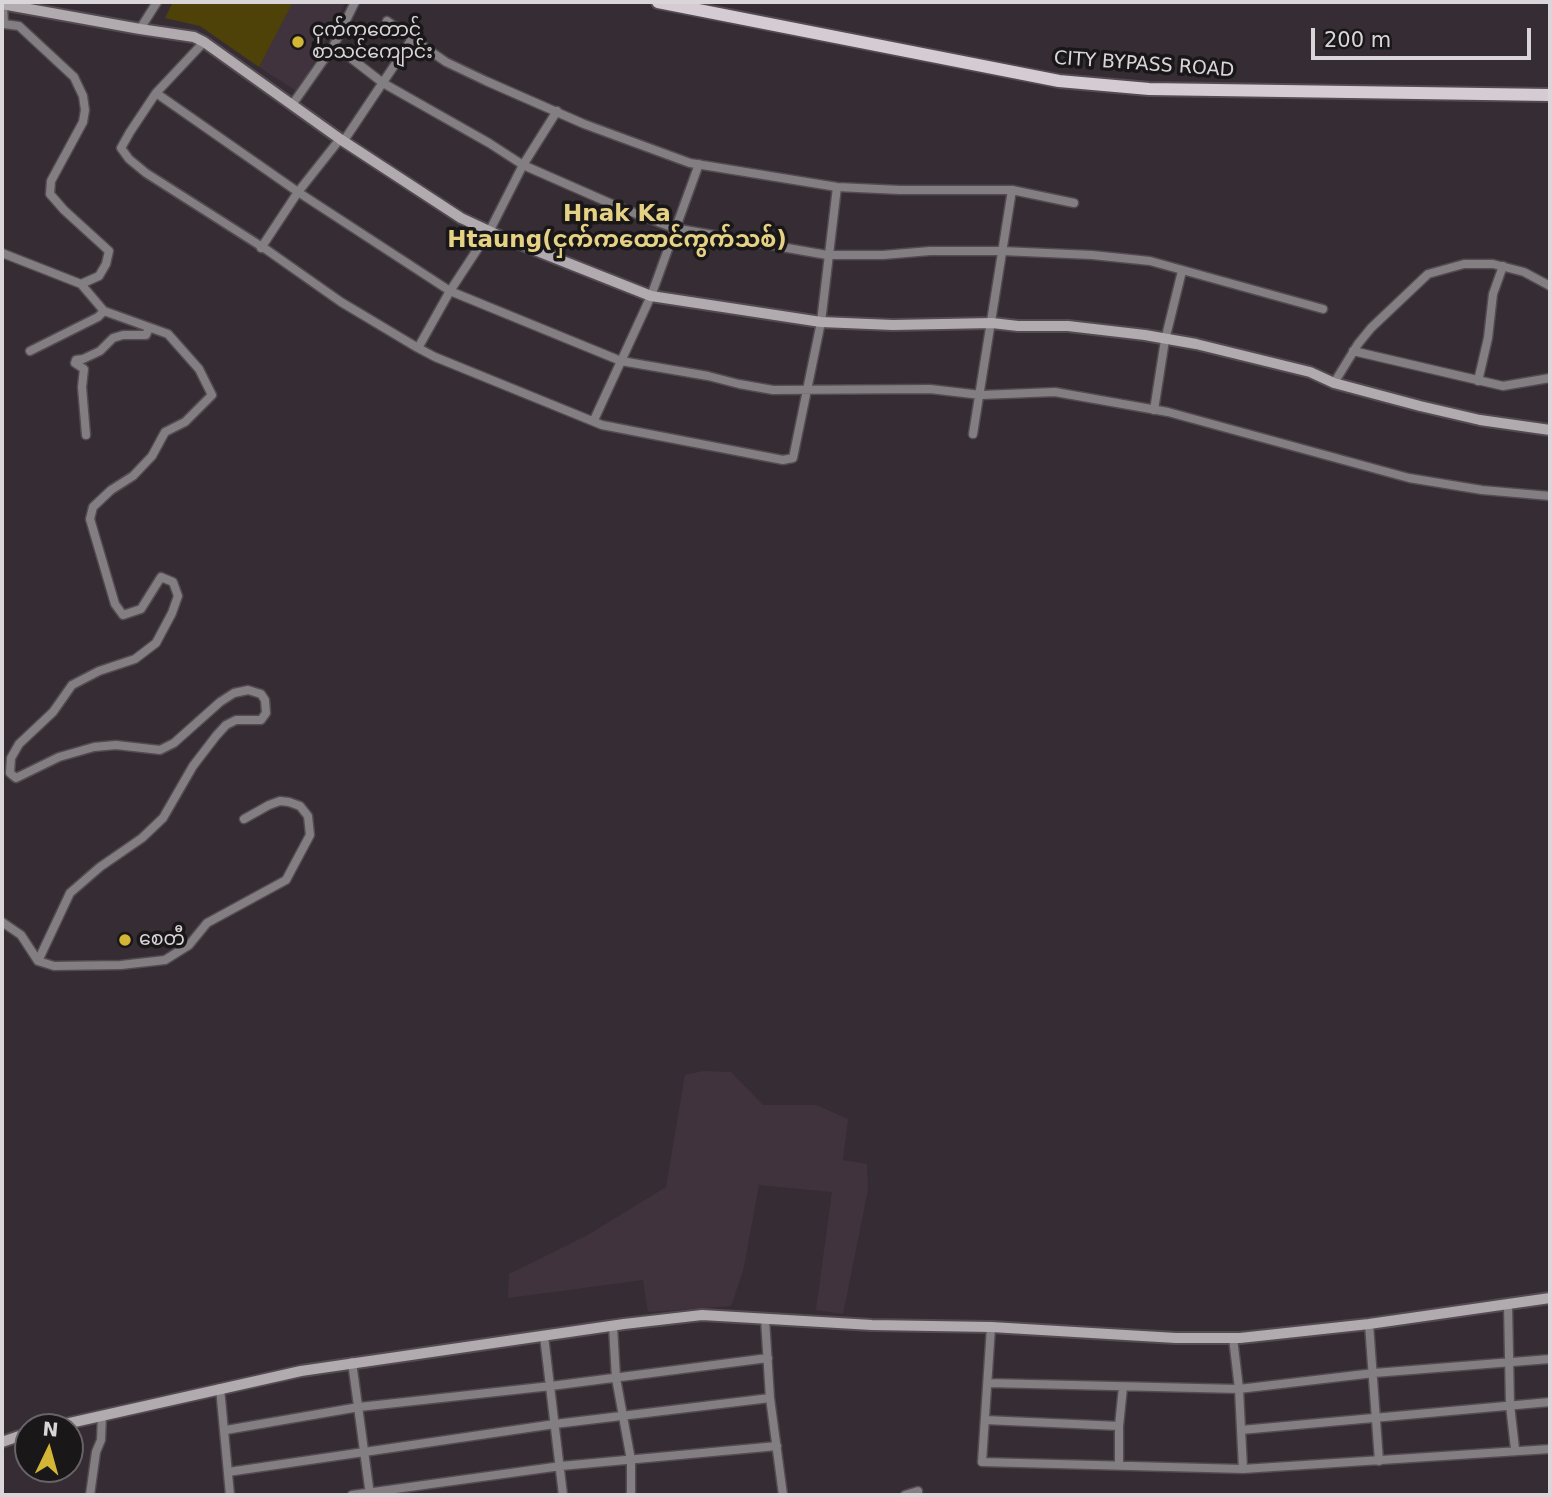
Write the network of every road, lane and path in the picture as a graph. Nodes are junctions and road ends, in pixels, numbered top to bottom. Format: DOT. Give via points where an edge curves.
graph roads {
  1 [pos="157,2"];
  2 [pos="355,2"];
  3 [pos="658,2"];
  4 [pos="9,4"];
  5 [pos="387,20"];
  6 [pos="140,29"];
  7 [pos="412,39"];
  8 [pos="204,42"];
  9 [pos="334,45"];
  10 [pos="383,83"];
  11 [pos="156,93"];
  12 [pos="1550,95"];
  13 [pos="292,105"];
  14 [pos="557,111"];
  15 [pos="342,141"];
  16 [pos="699,164"];
  17 [pos="523,165"];
  18 [pos="837,187"];
  19 [pos="1012,190"];
  20 [pos="298,192"];
  21 [pos="1074,203"];
  22 [pos="674,228"];
  23 [pos="490,230"];
  24 [pos="261,248"];
  25 [pos="1002,251"];
  26 [pos="2,253"];
  27 [pos="827,255"];
  28 [pos="1503,266"];
  29 [pos="1182,271"];
  30 [pos="81,284"];
  31 [pos="1550,286"];
  32 [pos="450,290"];
  33 [pos="651,296"];
  34 [pos="1323,309"];
  35 [pos="104,311"];
  36 [pos="821,322"];
  37 [pos="992,323"];
  38 [pos="149,328"];
  39 [pos="1165,340"];
  40 [pos="418,348"];
  41 [pos="30,351"];
  42 [pos="1353,351"];
  43 [pos="621,361"];
  44 [pos="1550,378"];
  45 [pos="1478,381"];
  46 [pos="1334,383"];
  47 [pos="805,390"];
  48 [pos="981,395"];
  49 [pos="1154,410"];
  50 [pos="594,420"];
  51 [pos="1550,430"];
  52 [pos="86,435"];
  53 [pos="973,435"];
  54 [pos="1550,496"];
  55 [pos="244,819"];
  56 [pos="2,922"];
  57 [pos="38,961"];
  58 [pos="1550,1298"];
  59 [pos="1508,1305"];
  60 [pos="765,1319"];
  61 [pos="1369,1324"];
  62 [pos="613,1326"];
  63 [pos="991,1327"];
  64 [pos="544,1336"];
  65 [pos="1233,1338"];
  66 [pos="768,1358"];
  67 [pos="1550,1359"];
  68 [pos="352,1363"];
  69 [pos="1509,1363"];
  70 [pos="1374,1373"];
  71 [pos="615,1378"];
  72 [pos="988,1383"];
  73 [pos="551,1386"];
  74 [pos="1123,1387"];
  75 [pos="220,1388"];
  76 [pos="1239,1389"];
  77 [pos="770,1398"];
  78 [pos="1550,1402"];
  79 [pos="1510,1405"];
  80 [pos="359,1407"];
  81 [pos="102,1416"];
  82 [pos="623,1416"];
  83 [pos="1375,1417"];
  84 [pos="84,1420"];
  85 [pos="985,1420"];
  86 [pos="555,1424"];
  87 [pos="1119,1426"];
  88 [pos="226,1430"];
  89 [pos="1241,1430"];
  90 [pos="777,1446"];
  91 [pos="1550,1448"];
  92 [pos="1515,1449"];
  93 [pos="366,1453"];
  94 [pos="631,1460"];
  95 [pos="1379,1461"];
  96 [pos="1119,1465"];
  97 [pos="561,1466"];
  98 [pos="1243,1469"];
  99 [pos="228,1472"];
  100 [pos="919,1491"];
  101 [pos="370,1493"];
  102 [pos="90,1495"];
  103 [pos="230,1495"];
  104 [pos="352,1495"];
  105 [pos="563,1495"];
  106 [pos="631,1495"];
  107 [pos="783,1495"];
  108 [pos="906,1495"];
  1 -- 6 [label="street"];
  2 -- 9 [label="street"];
  3 -- 12 [label="main road, CITY BYPASS ROAD" via="1059,81 1149,89"];
  4 -- 6 [label="main road"];
  4 -- 30 [label="street" via="4,24 19,26 74,77 83,96 83,122 51,181 50,194 109,251 99,276"];
  5 -- 7 [label="street"];
  6 -- 8 [label="main road"];
  7 -- 10 [label="street"];
  7 -- 14 [label="street" via="446,62"];
  8 -- 11 [label="street"];
  8 -- 13 [label="main road"];
  9 -- 10 [label="street"];
  9 -- 13 [label="street"];
  10 -- 15 [label="street"];
  10 -- 17 [label="street"];
  11 -- 20 [label="street"];
  11 -- 24 [label="street" via="121,148 146,173"];
  13 -- 15 [label="main road"];
  14 -- 16 [label="street"];
  14 -- 17 [label="street"];
  15 -- 20 [label="street"];
  15 -- 23 [label="main road" via="461,218"];
  16 -- 18 [label="street"];
  16 -- 22 [label="street"];
  17 -- 22 [label="street"];
  17 -- 23 [label="street"];
  18 -- 19 [label="street"];
  18 -- 27 [label="street"];
  19 -- 21 [label="street"];
  19 -- 25 [label="street"];
  20 -- 24 [label="street"];
  20 -- 32 [label="street"];
  22 -- 27 [label="street"];
  22 -- 33 [label="street"];
  23 -- 32 [label="street"];
  23 -- 33 [label="main road"];
  24 -- 40 [label="street"];
  25 -- 27 [label="street"];
  25 -- 29 [label="street" via="1150,261"];
  25 -- 37 [label="street"];
  26 -- 30 [label="street"];
  27 -- 36 [label="street"];
  28 -- 31 [label="street"];
  28 -- 42 [label="street" via="1464,264 1428,274"];
  28 -- 45 [label="street" via="1493,294"];
  29 -- 34 [label="street"];
  29 -- 39 [label="street"];
  30 -- 35 [label="street"];
  32 -- 40 [label="street"];
  32 -- 43 [label="street"];
  33 -- 36 [label="main road"];
  33 -- 43 [label="street"];
  35 -- 38 [label="street"];
  35 -- 41 [label="street"];
  36 -- 37 [label="main road"];
  36 -- 47 [label="street"];
  37 -- 39 [label="main road" via="1068,326"];
  37 -- 48 [label="street"];
  38 -- 52 [label="street" via="146,335 113,338 100,351 76,360 85,369"];
  38 -- 57 [label="street" via="168,334 199,369 212,395 185,422 165,432 152,456 133,476 93,506 90,519 115,604 123,615 141,609 161,577 173,582 178,596 156,643 135,659 72,685 53,712 19,744 10,773 16,778 59,757 94,747 116,744 160,750 234,693 248,690 261,694 266,713 261,720 236,720 226,725 193,766 163,818 70,893"];
  39 -- 46 [label="main road" via="1310,372"];
  39 -- 49 [label="street"];
  40 -- 50 [label="street"];
  42 -- 45 [label="street"];
  42 -- 46 [label="street"];
  43 -- 47 [label="street" via="773,390"];
  43 -- 50 [label="street"];
  44 -- 45 [label="street" via="1503,386"];
  46 -- 51 [label="main road" via="1480,420"];
  47 -- 48 [label="street" via="930,389"];
  47 -- 50 [label="street" via="793,458 783,460"];
  48 -- 49 [label="street" via="1055,392"];
  48 -- 53 [label="street"];
  49 -- 54 [label="street" via="1409,478"];
  55 -- 57 [label="street" via="281,802 300,806 308,816 310,835 286,880 207,923 189,945 165,960 107,966 54,966"];
  56 -- 57 [label="street" via="21,935"];
  58 -- 59 [label="main road"];
  59 -- 61 [label="main road"];
  59 -- 69 [label="street"];
  60 -- 62 [label="main road" via="702,1315"];
  60 -- 63 [label="main road"];
  60 -- 66 [label="street"];
  61 -- 65 [label="main road"];
  61 -- 70 [label="street"];
  62 -- 64 [label="main road"];
  62 -- 71 [label="street"];
  63 -- 65 [label="main road"];
  63 -- 72 [label="street"];
  64 -- 68 [label="main road"];
  64 -- 73 [label="street"];
  65 -- 76 [label="street"];
  66 -- 71 [label="street"];
  66 -- 77 [label="street"];
  67 -- 69 [label="street"];
  68 -- 75 [label="main road"];
  68 -- 80 [label="street"];
  69 -- 70 [label="street"];
  69 -- 79 [label="street"];
  70 -- 76 [label="street"];
  70 -- 83 [label="street"];
  71 -- 73 [label="street"];
  71 -- 82 [label="street"];
  72 -- 74 [label="street"];
  72 -- 85 [label="street"];
  73 -- 80 [label="street"];
  73 -- 86 [label="street"];
  74 -- 76 [label="street"];
  74 -- 87 [label="street"];
  75 -- 81 [label="main road"];
  75 -- 88 [label="street"];
  76 -- 89 [label="street"];
  77 -- 82 [label="street"];
  77 -- 90 [label="street"];
  78 -- 79 [label="street"];
  79 -- 83 [label="street"];
  79 -- 92 [label="street"];
  80 -- 88 [label="street"];
  80 -- 93 [label="street"];
  81 -- 84 [label="main road"];
  81 -- 102 [label="street" via="102,1440"];
  82 -- 86 [label="street"];
  82 -- 94 [label="street"];
  83 -- 89 [label="street"];
  83 -- 95 [label="street"];
  85 -- 87 [label="street"];
  85 -- 96 [label="street" via="982,1462"];
  86 -- 93 [label="street"];
  86 -- 97 [label="street"];
  87 -- 96 [label="street"];
  88 -- 99 [label="street"];
  89 -- 98 [label="street"];
  90 -- 94 [label="street"];
  90 -- 107 [label="street"];
  91 -- 92 [label="street"];
  92 -- 95 [label="street"];
  93 -- 99 [label="street"];
  93 -- 101 [label="street"];
  94 -- 97 [label="street"];
  94 -- 106 [label="street"];
  95 -- 98 [label="street"];
  96 -- 98 [label="street"];
  97 -- 101 [label="street"];
  97 -- 105 [label="street"];
  99 -- 103 [label="street"];
  100 -- 108 [label="street"];
  101 -- 104 [label="street"];
}
